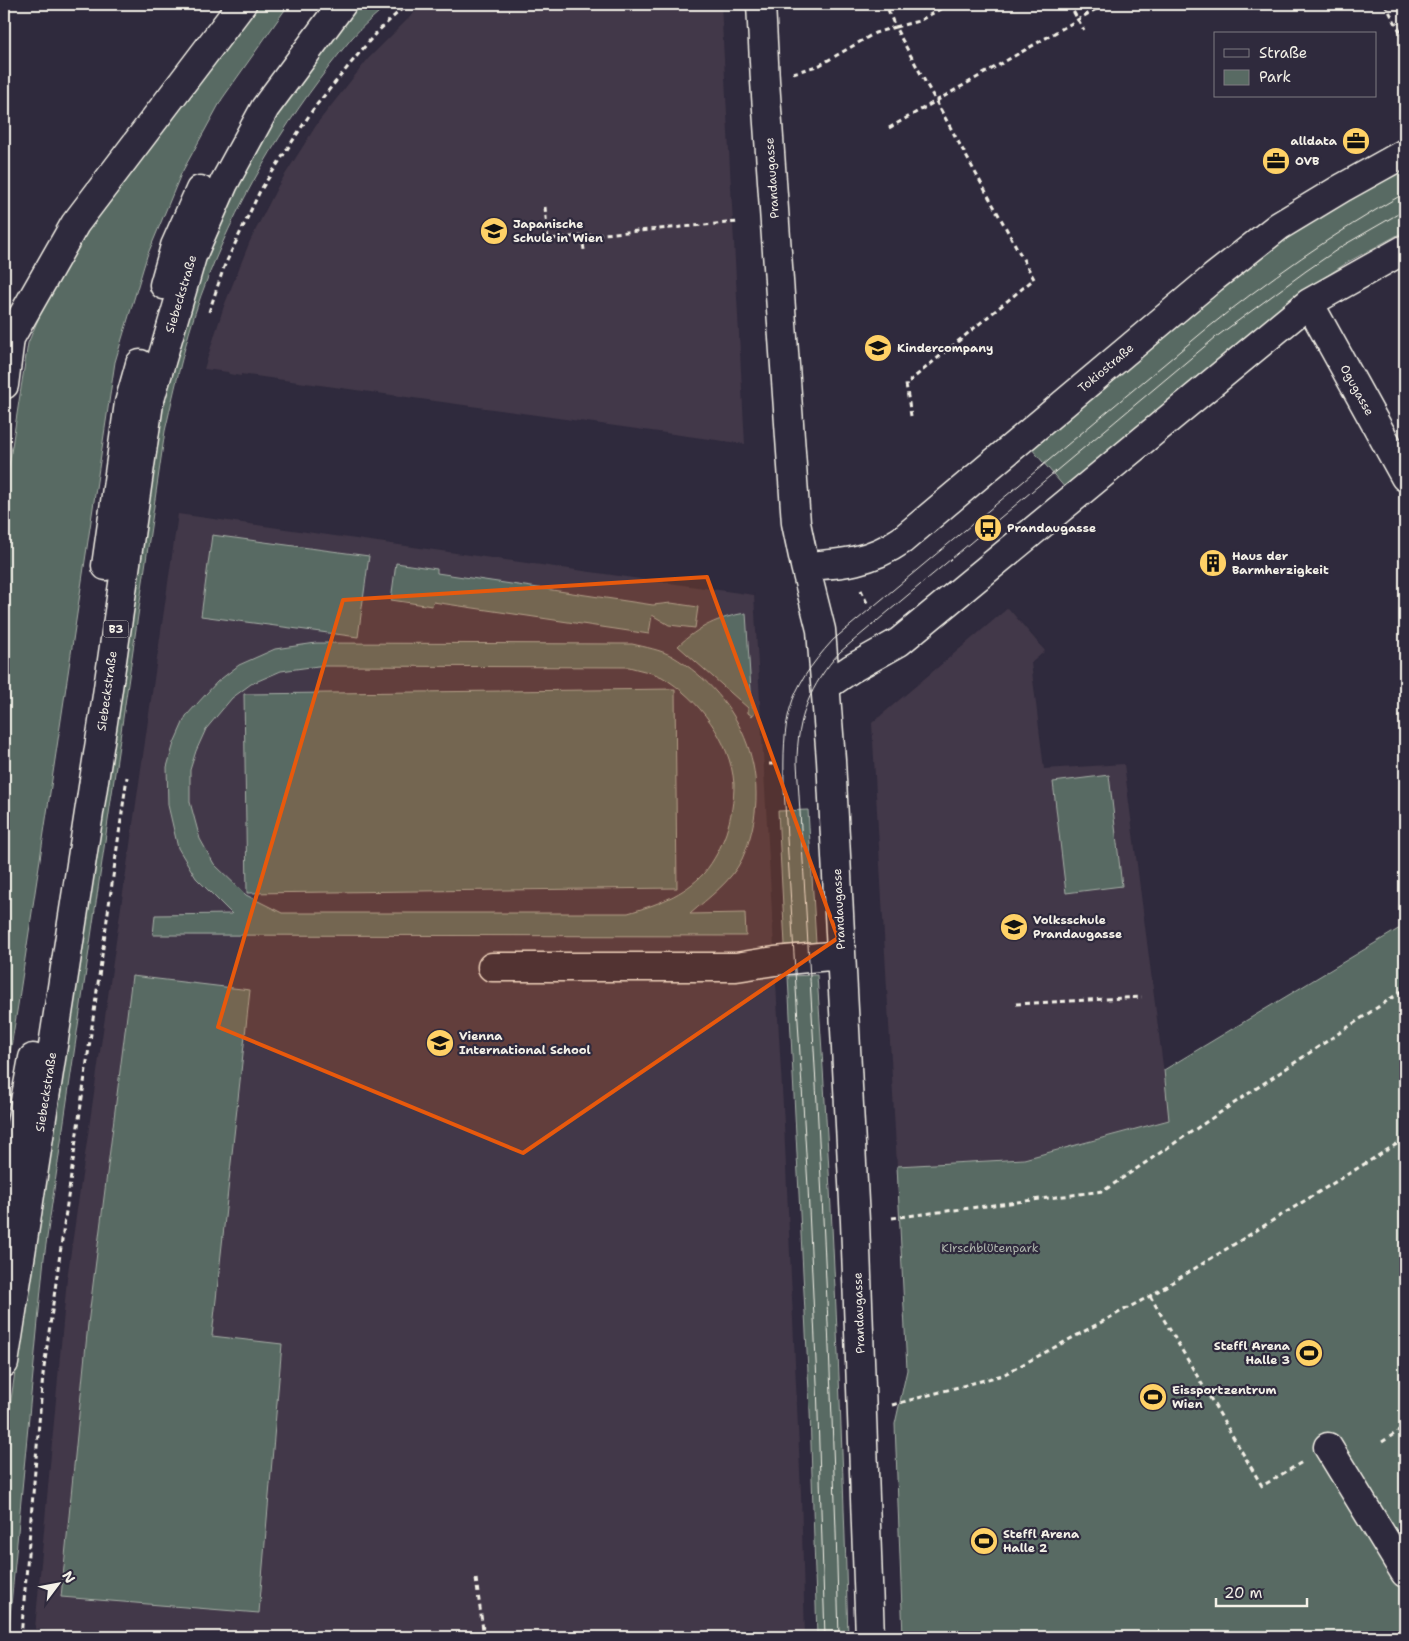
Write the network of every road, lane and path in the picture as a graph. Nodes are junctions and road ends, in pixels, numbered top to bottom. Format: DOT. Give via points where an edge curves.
graph roads {
  1 [pos="242,4"];
  2 [pos="324,4"];
  3 [pos="342,4"];
  4 [pos="406,4"];
  5 [pos="762,4"];
  6 [pos="949,4"];
  7 [pos="1069,4"];
  8 [pos="1105,4"];
  9 [pos="1385,4"];
  10 [pos="887,7"];
  11 [pos="1077,18"];
  12 [pos="895,27"];
  13 [pos="1084,30"];
  14 [pos="1401,33"];
  15 [pos="765,81"];
  16 [pos="937,101"];
  17 [pos="889,128"];
  18 [pos="1405,153"];
  19 [pos="544,207"];
  20 [pos="738,222"];
  21 [pos="582,236"];
  22 [pos="1405,249"];
  23 [pos="584,250"];
  24 [pos="1309,303"];
  25 [pos="209,312"];
  26 [pos="7,338"];
  27 [pos="4,385"];
  28 [pos="911,416"];
  29 [pos="1405,477"];
  30 [pos="805,566"];
  31 [pos="826,686"];
  32 [pos="769,764"];
  33 [pos="777,764"];
  34 [pos="127,775"];
  35 [pos="842,955"];
  36 [pos="492,967"];
  37 [pos="1405,989"];
  38 [pos="1142,997"];
  39 [pos="1016,1004"];
  40 [pos="1405,1139"];
  41 [pos="4,1215"];
  42 [pos="892,1218"];
  43 [pos="1150,1296"];
  44 [pos="4,1363"];
  45 [pos="862,1413"];
  46 [pos="1405,1427"];
  47 [pos="1382,1442"];
  48 [pos="1328,1447"];
  49 [pos="1405,1573"];
  50 [pos="476,1579"];
  51 [pos="20,1637"];
  52 [pos="484,1637"];
  53 [pos="870,1637"];
  1 -- 26 [label="street" via="75,224"];
  2 -- 41 [label="street, Siebeckstraße / B3" via="250,100 206,178 175,246 129,403 45,990"];
  3 -- 44 [label="street, Siebeckstraße / B3" via="264,108 224,183 192,256 149,403"];
  4 -- 25 [label="path" via="375,34 314,108 260,191 224,267"];
  5 -- 15 [label="street, Prandaugasse"];
  6 -- 12 [label="path" via="919,21"];
  7 -- 11 [label="path"];
  8 -- 11 [label="path"];
  9 -- 14 [label="path"];
  10 -- 12 [label="path"];
  11 -- 13 [label="path"];
  11 -- 16 [label="path"];
  12 -- 15 [label="path" via="875,33 820,65"];
  12 -- 16 [label="path"];
  15 -- 30 [label="street, Prandaugasse" via="796,523"];
  16 -- 17 [label="path"];
  16 -- 28 [label="path" via="1034,279 906,384"];
  18 -- 30 [label="street, Tokiostraße" via="1278,226 890,549 855,562"];
  19 -- 21 [label="path" via="548,239"];
  20 -- 21 [label="path"];
  21 -- 23 [label="path"];
  22 -- 24 [label="street"];
  24 -- 29 [label="street, Ogugasse"];
  24 -- 31 [label="street" via="904,637"];
  26 -- 27 [label="street"];
  30 -- 31 [label="street, Prandaugasse" via="821,630"];
  31 -- 35 [label="street, Prandaugasse"];
  32 -- 33 [label="path"];
  34 -- 51 [label="path" via="43,1375"];
  35 -- 36 [label="street" via="736,967"];
  35 -- 45 [label="street, Prandaugasse"];
  37 -- 42 [label="path" via="1103,1191"];
  38 -- 39 [label="path"];
  40 -- 43 [label="path"];
  43 -- 45 [label="path" via="1003,1375"];
  43 -- 48 [label="path" via="1262,1486"];
  45 -- 53 [label="street, Prandaugasse"];
  46 -- 47 [label="path"];
  48 -- 49 [label="street"];
  50 -- 52 [label="path"];
}
